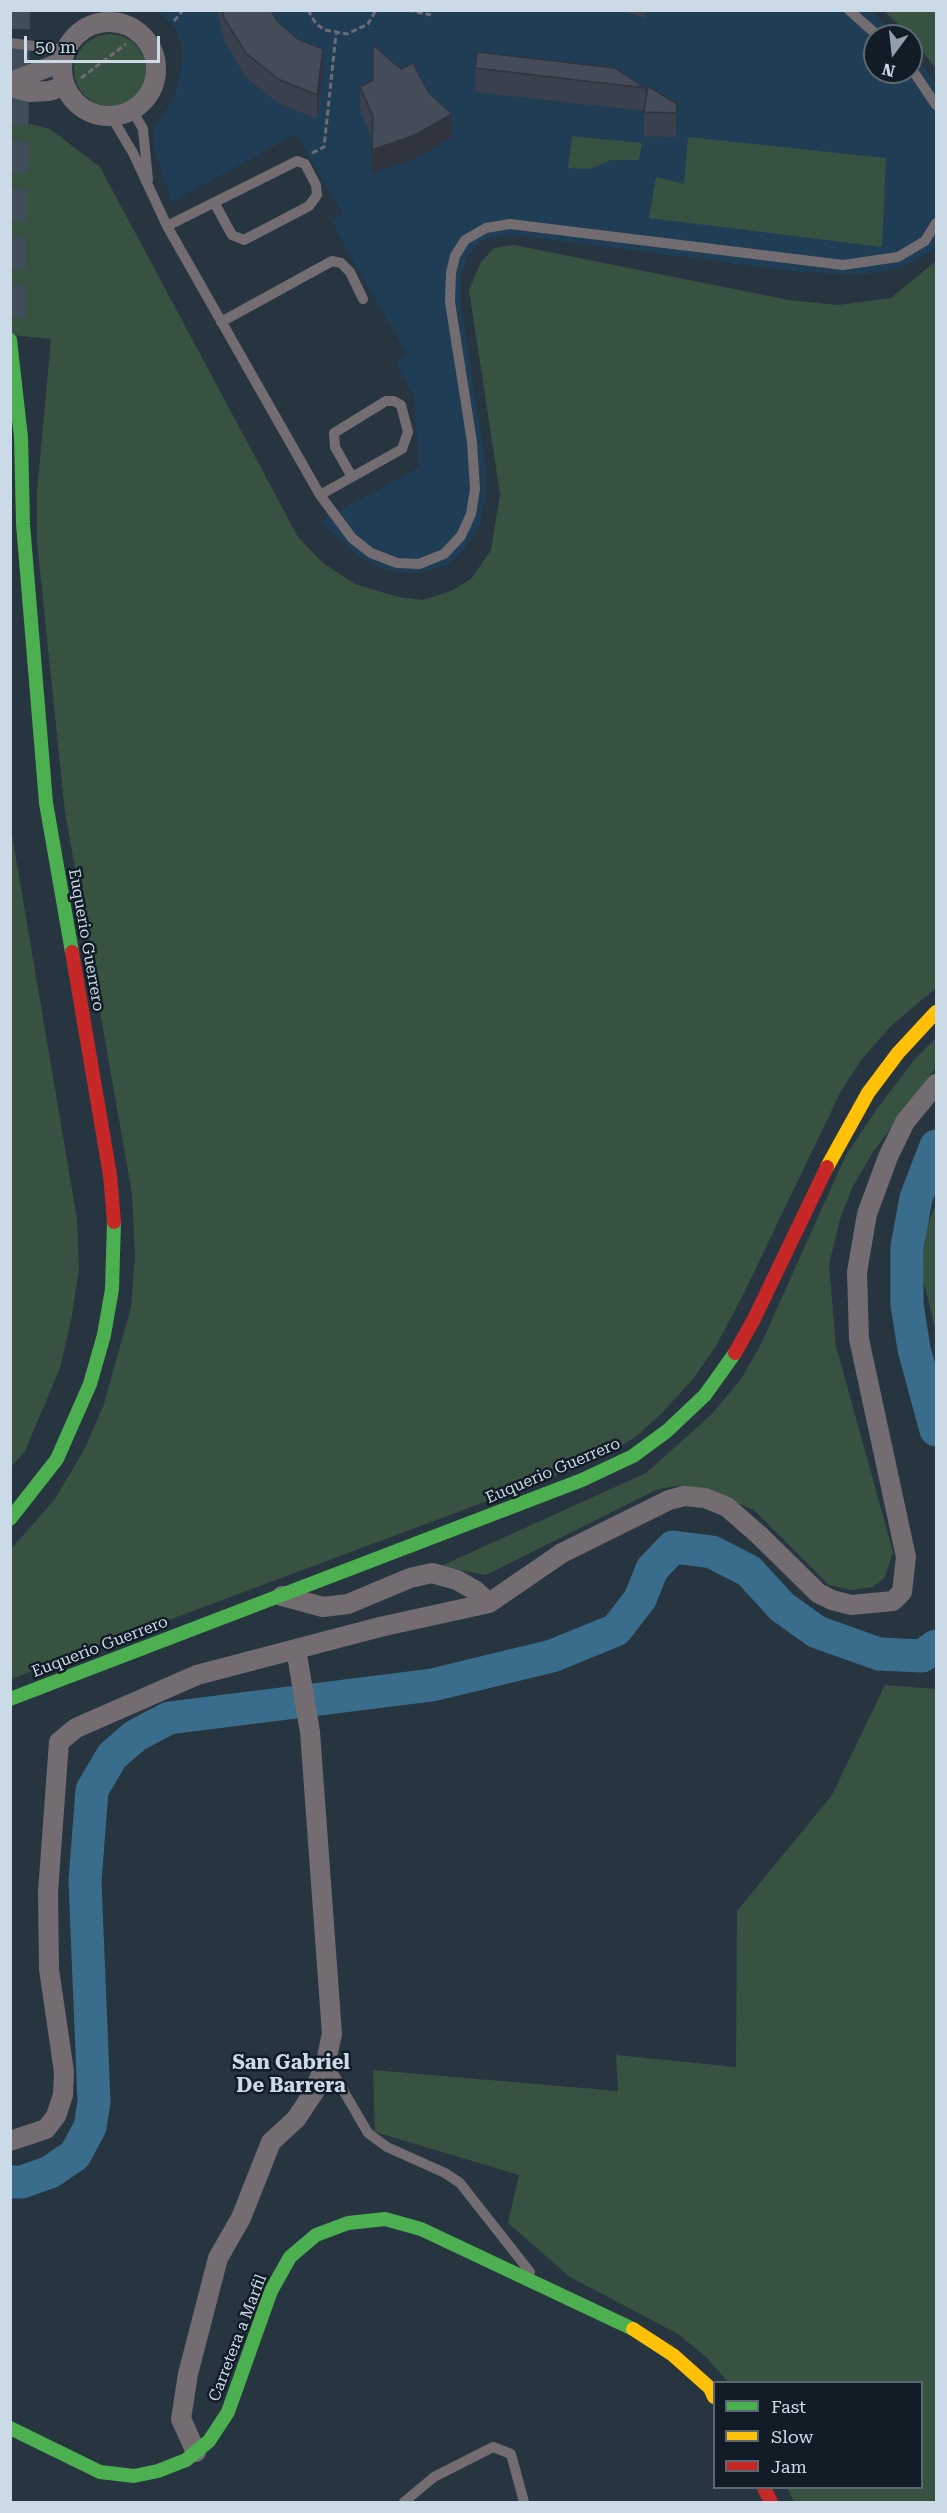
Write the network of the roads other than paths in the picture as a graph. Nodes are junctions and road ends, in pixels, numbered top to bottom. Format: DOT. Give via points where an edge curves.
graph roads {
  1 [pos="849,10"];
  2 [pos="865,24"];
  3 [pos="10,43"];
  4 [pos="64,56"];
  5 [pos="10,82"];
  6 [pos="72,83"];
  7 [pos="922,84"];
  8 [pos="10,87"];
  9 [pos="936,105"];
  10 [pos="132,110"];
  11 [pos="111,116"];
  12 [pos="149,190"];
  13 [pos="215,204"];
  14 [pos="936,223"];
  15 [pos="167,226"];
  16 [pos="363,299"];
  17 [pos="221,322"];
  18 [pos="10,340"];
  19 [pos="352,477"];
  20 [pos="320,495"];
  21 [pos="936,1012"];
  22 [pos="936,1084"];
  23 [pos="10,1520"];
  24 [pos="282,1596"];
  25 [pos="489,1603"];
  26 [pos="296,1649"];
  27 [pos="10,1699"];
  28 [pos="326,2061"];
  29 [pos="10,2140"];
  30 [pos="541,2285"];
  31 [pos="713,2395"];
  32 [pos="10,2428"];
  33 [pos="196,2452"];
  34 [pos="404,2502"];
  35 [pos="524,2502"];
  1 -- 2 [label="lane"];
  3 -- 4 [label="lane" via="34,45"];
  4 -- 5 [label="street"];
  4 -- 6 [label="street"];
  4 -- 10 [label="street" via="75,37 95,25 119,24 134,30 150,48 156,70 144,100"];
  6 -- 8 [label="street" via="49,92"];
  6 -- 11 [label="street" via="72,99 83,109"];
  7 -- 9 [label="lane"];
  10 -- 11 [label="street"];
  10 -- 12 [label="lane" via="143,129"];
  11 -- 12 [label="lane"];
  12 -- 15 [label="lane"];
  13 -- 13 [label="lane" via="232,235 244,240 309,206 317,195 316,185 305,164 297,161"];
  13 -- 15 [label="lane"];
  14 -- 20 [label="lane" via="925,241 898,258 843,265 510,224 486,228 465,240 451,273 450,302 472,442 475,489 471,514 461,536 444,554 419,564 397,563 371,553 352,538"];
  15 -- 17 [label="lane"];
  16 -- 17 [label="lane" via="350,272 332,261"];
  17 -- 20 [label="lane"];
  18 -- 23 [label="main road, Euquerio Guerrero" via="21,437 23,524 46,803 110,1175 115,1239 112,1289 90,1384 57,1459"];
  19 -- 19 [label="lane" via="402,449 408,432 401,405 394,400 334,433 335,447"];
  19 -- 20 [label="lane"];
  21 -- 24 [label="main road, Euquerio Guerrero" via="898,1053 841,1138 730,1361 705,1395 667,1431 633,1456 582,1480"];
  22 -- 25 [label="street" via="905,1122 888,1157 867,1214 857,1272 859,1339 906,1557 902,1592 883,1602 851,1605 832,1600 818,1593 727,1507 705,1498 684,1496 562,1553"];
  24 -- 25 [label="street" via="323,1607 348,1604 432,1573 457,1580"];
  24 -- 27 [label="main road, Euquerio Guerrero"];
  25 -- 26 [label="street"];
  26 -- 28 [label="street" via="310,1732 332,2034"];
  26 -- 29 [label="street" via="197,1675 76,1728 59,1742 48,1892 49,1969 64,2072 63,2095 56,2116 46,2128"];
  28 -- 30 [label="lane" via="368,2133 387,2147 460,2183"];
  28 -- 33 [label="street" via="314,2092 296,2119 271,2142 241,2218 218,2258 188,2374 181,2419"];
  30 -- 31 [label="main road, Carretera a Marfil" via="629,2328 673,2355"];
  30 -- 33 [label="main road, Carretera a Marfil" via="421,2229 385,2220 348,2223 316,2235 290,2257 271,2291 228,2412 209,2441"];
  32 -- 33 [label="main road, Carretera a Marfil" via="64,2457 100,2472 122,2475 158,2471"];
  34 -- 35 [label="lane" via="434,2477 493,2447 511,2454"];
}
